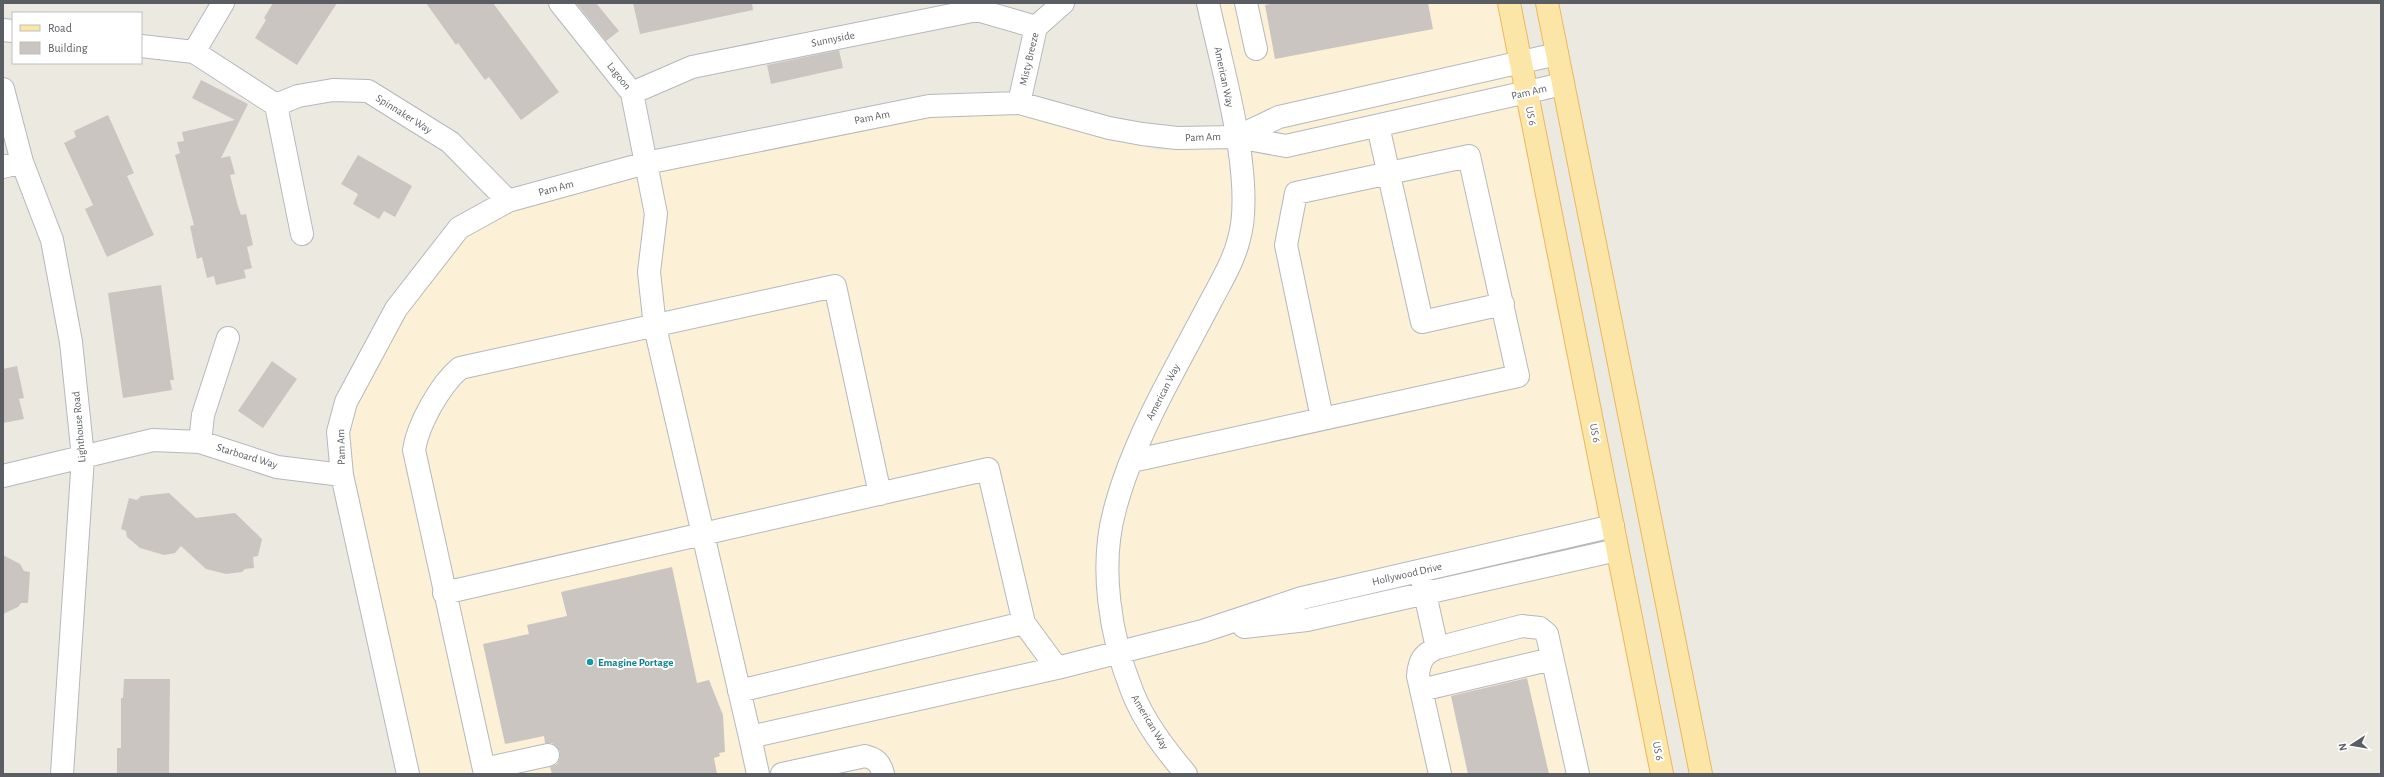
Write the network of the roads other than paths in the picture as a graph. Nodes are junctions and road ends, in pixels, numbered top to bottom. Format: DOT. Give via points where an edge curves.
graph roads {
  1 [pos="223,3"];
  2 [pos="560,3"];
  3 [pos="1063,3"];
  4 [pos="1208,3"];
  5 [pos="1246,3"];
  6 [pos="1509,3"];
  7 [pos="1547,3"];
  8 [pos="1036,27"];
  9 [pos="142,46"];
  10 [pos="1256,49"];
  11 [pos="194,52"];
  12 [pos="1557,54"];
  13 [pos="1521,63"];
  14 [pos="1563,84"];
  15 [pos="3,88"];
  16 [pos="632,93"];
  17 [pos="1527,93"];
  18 [pos="1019,103"];
  19 [pos="276,105"];
  20 [pos="1378,126"];
  21 [pos="1237,137"];
  22 [pos="646,163"];
  23 [pos="12,164"];
  24 [pos="1388,173"];
  25 [pos="508,201"];
  26 [pos="302,234"];
  27 [pos="1503,304"];
  28 [pos="655,327"];
  29 [pos="228,338"];
  30 [pos="1322,418"];
  31 [pos="200,442"];
  32 [pos="83,457"];
  33 [pos="1132,461"];
  34 [pos="342,475"];
  35 [pos="3,476"];
  36 [pos="880,494"];
  37 [pos="1614,526"];
  38 [pos="703,534"];
  39 [pos="1617,550"];
  40 [pos="1420,571"];
  41 [pos="444,593"];
  42 [pos="1425,594"];
  43 [pos="1024,623"];
  44 [pos="1203,631"];
  45 [pos="1437,648"];
  46 [pos="1120,651"];
  47 [pos="1552,659"];
  48 [pos="1057,668"];
  49 [pos="1421,690"];
  50 [pos="739,691"];
  51 [pos="750,737"];
  52 [pos="548,755"];
  53 [pos="484,772"];
  54 [pos="62,774"];
  55 [pos="408,774"];
  56 [pos="758,774"];
  57 [pos="782,774"];
  58 [pos="883,774"];
  59 [pos="1186,774"];
  60 [pos="1440,774"];
  61 [pos="1578,774"];
  62 [pos="1662,774"];
  63 [pos="1701,774"];
  1 -- 11 [label="street"];
  2 -- 16 [label="street, Lagoon"];
  3 -- 8 [label="street, Misty Breeze"];
  4 -- 21 [label="street, American Way"];
  5 -- 10 [label="street"];
  6 -- 13 [label="main road, US 6"];
  7 -- 12 [label="main road"];
  8 -- 16 [label="street, Sunnyside" via="977,10 692,67"];
  8 -- 18 [label="street, Misty Breeze"];
  9 -- 11 [label="street"];
  11 -- 19 [label="street"];
  12 -- 13 [label="street, Pam Am"];
  12 -- 14 [label="main road"];
  13 -- 17 [label="main road, US 6"];
  13 -- 21 [label="street, Pam Am" via="1279,117"];
  14 -- 17 [label="street, Pam Am"];
  14 -- 63 [label="main road"];
  15 -- 23 [label="street, Lighthouse Road"];
  16 -- 22 [label="street, Lagoon"];
  17 -- 20 [label="street, Pam Am"];
  17 -- 37 [label="main road, US 6 / US 6"];
  18 -- 21 [label="street, Pam Am" via="1109,128 1142,134 1177,138"];
  18 -- 22 [label="street, Pam Am" via="930,106"];
  19 -- 25 [label="street, Spinnaker Way" via="298,96 333,90 368,91 450,142"];
  19 -- 26 [label="street"];
  20 -- 21 [label="street, Pam Am" via="1286,146"];
  20 -- 24 [label="street"];
  21 -- 33 [label="street, American Way" via="1244,196 1240,238 1227,271 1155,407"];
  22 -- 25 [label="street, Pam Am"];
  22 -- 28 [label="street, Lagoon" via="656,214 649,272"];
  23 -- 32 [label="street, Lighthouse Road" via="52,240 72,342"];
  24 -- 27 [label="street" via="1469,156"];
  24 -- 27 [label="street" via="1422,322"];
  24 -- 30 [label="street" via="1296,193 1286,245"];
  25 -- 34 [label="street, Pam Am" via="459,228 396,309 346,402 338,432"];
  27 -- 30 [label="street" via="1518,376"];
  28 -- 36 [label="street" via="835,286"];
  28 -- 38 [label="street, Lagoon"];
  28 -- 41 [label="street" via="460,368 448,379 416,434 414,450"];
  29 -- 31 [label="street" via="203,415"];
  30 -- 33 [label="street"];
  31 -- 32 [label="street, Starboard Way" via="153,440"];
  31 -- 34 [label="street, Starboard Way" via="277,466"];
  32 -- 35 [label="street, Starboard Way"];
  32 -- 54 [label="street, Lighthouse Road"];
  33 -- 46 [label="street, American Way" via="1114,509 1109,552 1110,604"];
  34 -- 55 [label="street, Pam Am"];
  36 -- 38 [label="street"];
  36 -- 43 [label="street" via="988,469"];
  37 -- 39 [label="main road, US 6 / US 6"];
  37 -- 40 [label="street, Hollywood Drive"];
  38 -- 41 [label="street"];
  38 -- 50 [label="street, Lagoon"];
  39 -- 42 [label="street, Hollywood Drive"];
  39 -- 62 [label="main road, US 6 / US 6"];
  40 -- 42 [label="street"];
  40 -- 44 [label="street, Hollywood Drive" via="1302,598"];
  41 -- 53 [label="street"];
  42 -- 44 [label="street, Hollywood Drive" via="1306,620"];
  42 -- 45 [label="street"];
  43 -- 48 [label="street"];
  43 -- 50 [label="street"];
  44 -- 46 [label="street, Hollywood Drive"];
  45 -- 47 [label="street" via="1522,626 1540,628 1547,634"];
  45 -- 49 [label="street" via="1426,653 1419,663"];
  46 -- 48 [label="street, Hollywood Drive"];
  46 -- 59 [label="street, American Way" via="1132,692 1160,743"];
  47 -- 49 [label="street"];
  47 -- 61 [label="street"];
  48 -- 51 [label="street, Hollywood Drive"];
  49 -- 60 [label="street"];
  50 -- 51 [label="street, Lagoon"];
  51 -- 56 [label="street, Lagoon"];
  52 -- 53 [label="street"];
  57 -- 58 [label="street" via="865,756 881,764"];
}
